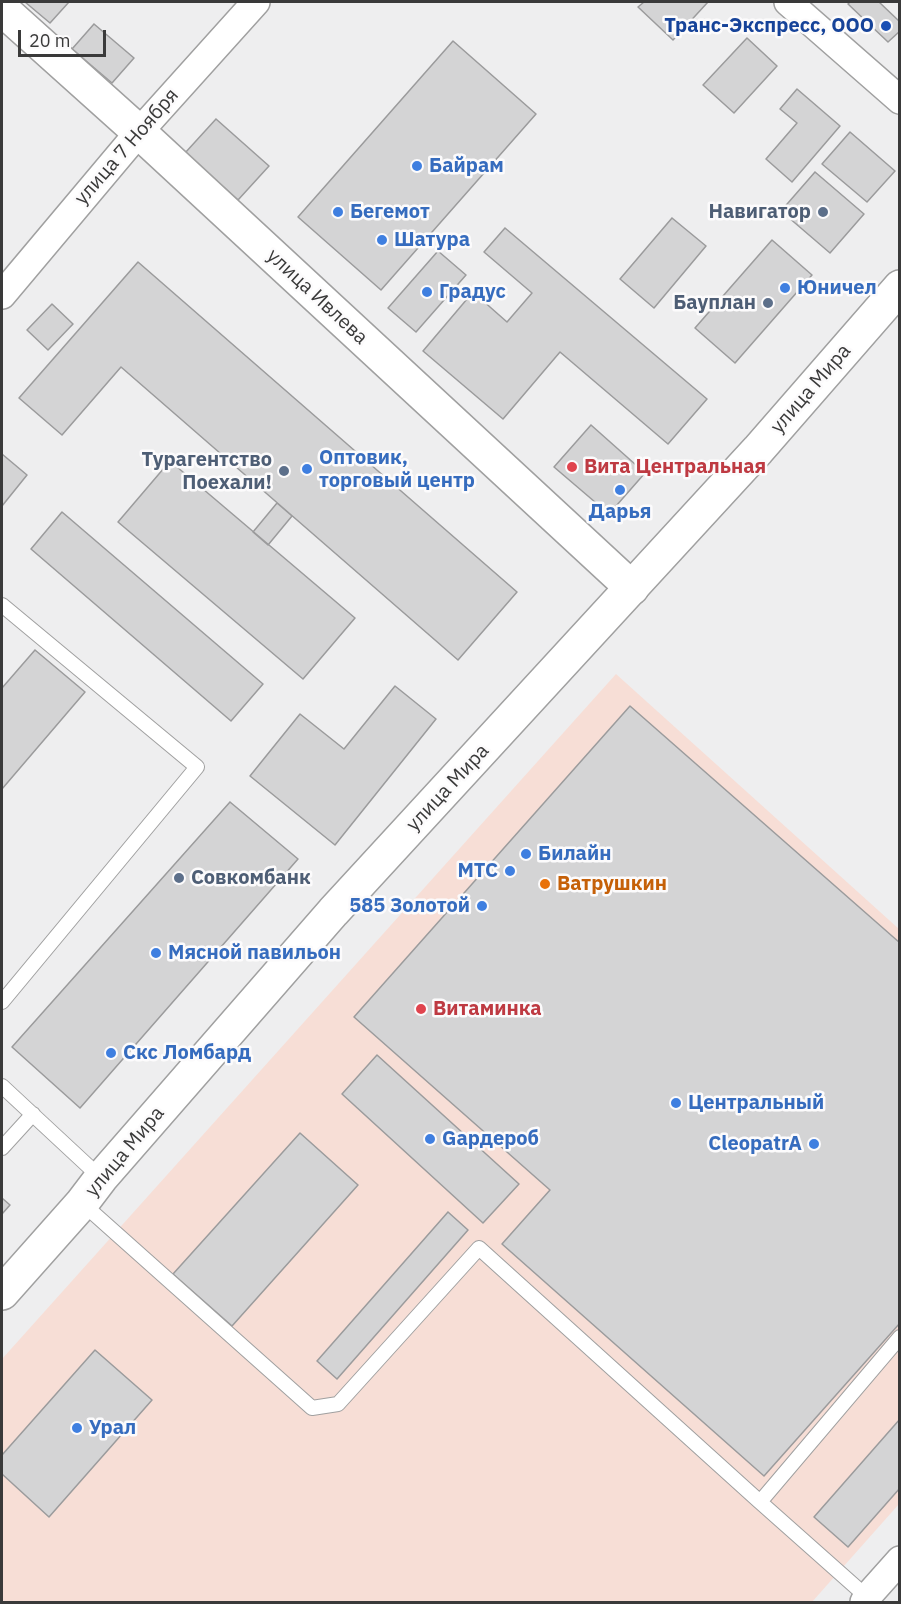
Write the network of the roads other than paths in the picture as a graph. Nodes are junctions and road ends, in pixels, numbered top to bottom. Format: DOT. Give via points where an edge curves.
graph roads {
  1 [pos="256,2"];
  2 [pos="788,2"];
  3 [pos="2,9"];
  4 [pos="896,90"];
  5 [pos="139,132"];
  6 [pos="900,287"];
  7 [pos="2,295"];
  8 [pos="632,588"];
  9 [pos="2,605"];
  10 [pos="2,1002"];
  11 [pos="2,1086"];
  12 [pos="33,1114"];
  13 [pos="2,1148"];
  14 [pos="92,1190"];
  15 [pos="2,1293"];
  16 [pos="900,1337"];
  17 [pos="760,1502"];
  18 [pos="900,1560"];
  19 [pos="865,1600"];
  1 -- 5 [label="street, улица 7 Ноября"];
  2 -- 4 [label="street"];
  3 -- 5 [label="main road, улица Ивлева"];
  5 -- 7 [label="street, улица 7 Ноября"];
  5 -- 8 [label="main road, улица Ивлева"];
  6 -- 8 [label="main road, улица Мира"];
  8 -- 14 [label="main road, улица Мира" via="333,912"];
  9 -- 10 [label="lane" via="197,767"];
  11 -- 12 [label="lane"];
  12 -- 13 [label="lane"];
  12 -- 14 [label="lane"];
  14 -- 15 [label="main road, улица Мира"];
  14 -- 17 [label="lane" via="312,1408 338,1404 479,1248"];
  16 -- 17 [label="lane"];
  17 -- 19 [label="lane"];
  18 -- 19 [label="street"];
}
